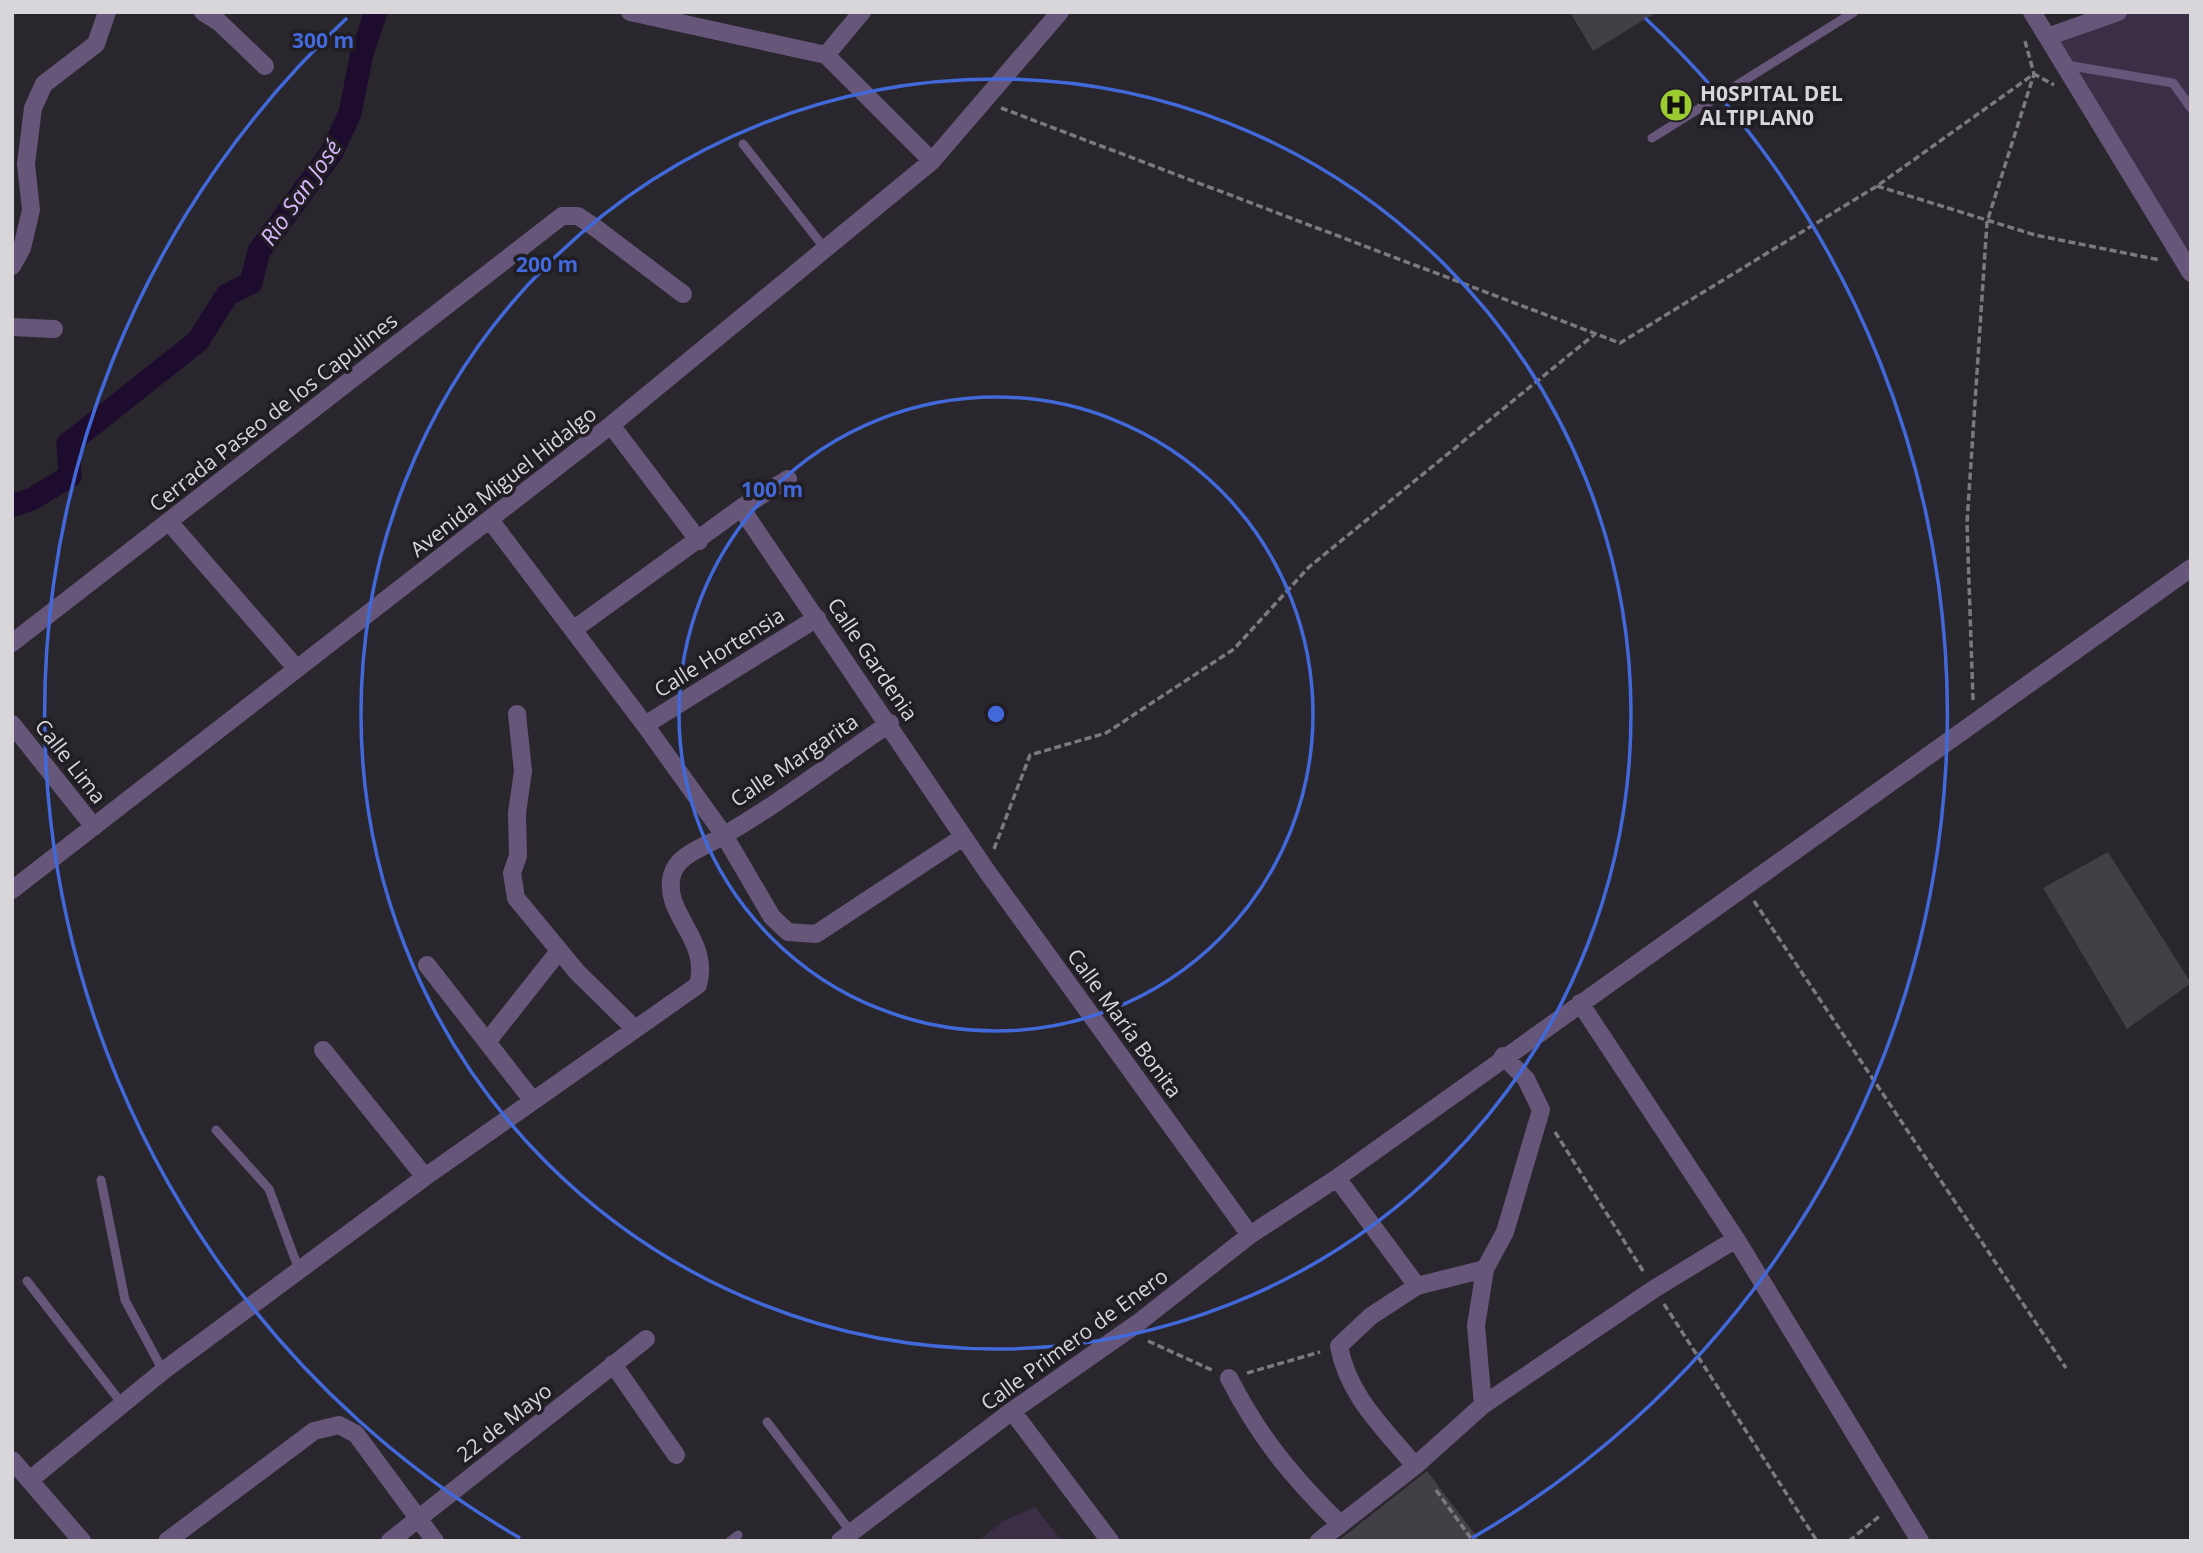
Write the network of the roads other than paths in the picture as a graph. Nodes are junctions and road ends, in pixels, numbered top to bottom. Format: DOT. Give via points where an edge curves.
graph roads {
  1 [pos="107,12"];
  2 [pos="203,12"];
  3 [pos="630,12"];
  4 [pos="1060,12"];
  5 [pos="1854,12"];
  6 [pos="2032,12"];
  7 [pos="2118,12"];
  8 [pos="854,14"];
  9 [pos="687,18"];
  10 [pos="2047,37"];
  11 [pos="826,55"];
  12 [pos="2064,65"];
  13 [pos="265,66"];
  14 [pos="2191,108"];
  15 [pos="1652,138"];
  16 [pos="743,144"];
  17 [pos="932,161"];
  18 [pos="826,250"];
  19 [pos="12,266"];
  20 [pos="2188,269"];
  21 [pos="684,294"];
  22 [pos="12,327"];
  23 [pos="54,329"];
  24 [pos="611,425"];
  25 [pos="788,479"];
  26 [pos="741,508"];
  27 [pos="490,520"];
  28 [pos="169,522"];
  29 [pos="699,541"];
  30 [pos="2191,568"];
  31 [pos="817,618"];
  32 [pos="573,629"];
  33 [pos="12,643"];
  34 [pos="297,669"];
  35 [pos="517,714"];
  36 [pos="12,723"];
  37 [pos="890,723"];
  38 [pos="645,725"];
  39 [pos="94,827"];
  40 [pos="724,835"];
  41 [pos="964,837"];
  42 [pos="12,890"];
  43 [pos="559,951"];
  44 [pos="427,965"];
  45 [pos="1580,1003"];
  46 [pos="635,1029"];
  47 [pos="487,1042"];
  48 [pos="323,1050"];
  49 [pos="1503,1056"];
  50 [pos="533,1101"];
  51 [pos="216,1130"];
  52 [pos="425,1177"];
  53 [pos="1337,1178"];
  54 [pos="101,1180"];
  55 [pos="1250,1235"];
  56 [pos="1737,1239"];
  57 [pos="1485,1269"];
  58 [pos="300,1272"];
  59 [pos="27,1281"];
  60 [pos="1417,1286"];
  61 [pos="646,1339"];
  62 [pos="613,1364"];
  63 [pos="163,1371"];
  64 [pos="1229,1378"];
  65 [pos="1483,1405"];
  66 [pos="124,1406"];
  67 [pos="1012,1411"];
  68 [pos="767,1422"];
  69 [pos="676,1455"];
  70 [pos="12,1460"];
  71 [pos="1415,1466"];
  72 [pos="31,1479"];
  73 [pos="417,1519"];
  74 [pos="1340,1524"];
  75 [pos="850,1538"];
  76 [pos="82,1541"];
  77 [pos="167,1541"];
  78 [pos="390,1541"];
  79 [pos="435,1541"];
  80 [pos="1110,1541"];
  81 [pos="1320,1541"];
  82 [pos="1920,1541"];
  1 -- 19 [label="street" via="96,44 44,84 33,108 26,163 31,210 22,248"];
  2 -- 13 [label="street"];
  3 -- 9 [label="street"];
  4 -- 17 [label="street, Avenida Miguel Hidalgo"];
  5 -- 15 [label="lane"];
  6 -- 10 [label="street"];
  7 -- 10 [label="street"];
  8 -- 11 [label="street"];
  9 -- 11 [label="street"];
  10 -- 12 [label="street"];
  11 -- 17 [label="street"];
  12 -- 14 [label="lane" via="2173,83"];
  12 -- 20 [label="street"];
  16 -- 18 [label="lane"];
  17 -- 18 [label="street, Avenida Miguel Hidalgo"];
  18 -- 24 [label="street, Avenida Miguel Hidalgo"];
  21 -- 28 [label="street, Cerrada Paseo de los Capulines" via="578,216 562,216"];
  22 -- 23 [label="street"];
  24 -- 27 [label="street, Avenida Miguel Hidalgo"];
  24 -- 29 [label="street"];
  25 -- 26 [label="street"];
  26 -- 29 [label="street"];
  26 -- 31 [label="street, Calle Gardenia"];
  27 -- 32 [label="street"];
  27 -- 34 [label="street, Avenida Miguel Hidalgo"];
  28 -- 33 [label="street, Cerrada Paseo de los Capulines"];
  28 -- 34 [label="street"];
  29 -- 32 [label="street"];
  30 -- 45 [label="street, Calle Primero de Enero"];
  31 -- 37 [label="street, Calle Gardenia"];
  31 -- 38 [label="street, Calle Hortensia"];
  32 -- 38 [label="street"];
  34 -- 39 [label="street, Avenida Miguel Hidalgo"];
  35 -- 43 [label="street" via="523,771 517,813 518,856 512,873 516,898"];
  36 -- 39 [label="street, Calle Lima"];
  37 -- 40 [label="street, Calle Margarita"];
  37 -- 41 [label="street, Calle Gardenia"];
  38 -- 40 [label="street"];
  39 -- 42 [label="street, Avenida Miguel Hidalgo"];
  40 -- 41 [label="street" via="772,917 788,932 816,934"];
  40 -- 46 [label="street, Calle Margarita" via="678,861 671,876 671,894 701,956 698,985"];
  41 -- 55 [label="street, Calle María Bonita"];
  43 -- 46 [label="street"];
  43 -- 47 [label="street"];
  44 -- 47 [label="street"];
  45 -- 49 [label="street, Calle Primero de Enero"];
  45 -- 56 [label="street"];
  46 -- 50 [label="street, Calle Margarita"];
  47 -- 50 [label="street"];
  48 -- 52 [label="street"];
  49 -- 53 [label="street, Calle Primero de Enero"];
  49 -- 57 [label="street" via="1526,1079 1541,1110 1504,1232"];
  50 -- 52 [label="street, Calle Margarita"];
  51 -- 58 [label="lane" via="269,1189"];
  52 -- 58 [label="street, Calle Margarita"];
  53 -- 55 [label="street, Calle Primero de Enero"];
  53 -- 60 [label="street"];
  54 -- 63 [label="lane" via="125,1300"];
  55 -- 67 [label="street, Calle Primero de Enero" via="1138,1323"];
  56 -- 65 [label="street" via="1654,1289"];
  56 -- 82 [label="street"];
  57 -- 60 [label="street"];
  57 -- 65 [label="street" via="1476,1326"];
  58 -- 63 [label="street, Calle Margarita"];
  59 -- 66 [label="lane"];
  60 -- 71 [label="street" via="1371,1316 1339,1346 1355,1393"];
  61 -- 62 [label="street, 22 de Mayo"];
  62 -- 69 [label="street"];
  62 -- 73 [label="street, 22 de Mayo"];
  63 -- 66 [label="street, Calle Margarita"];
  64 -- 74 [label="street" via="1251,1423 1275,1455"];
  65 -- 71 [label="street"];
  66 -- 72 [label="street, Calle Margarita"];
  67 -- 75 [label="street, Calle Primero de Enero"];
  67 -- 80 [label="street"];
  68 -- 75 [label="lane"];
  70 -- 72 [label="street"];
  71 -- 74 [label="street"];
  72 -- 76 [label="street"];
  73 -- 77 [label="street" via="356,1434 339,1425 314,1431"];
  73 -- 78 [label="street, 22 de Mayo"];
  73 -- 79 [label="street"];
  74 -- 81 [label="street"];
}
